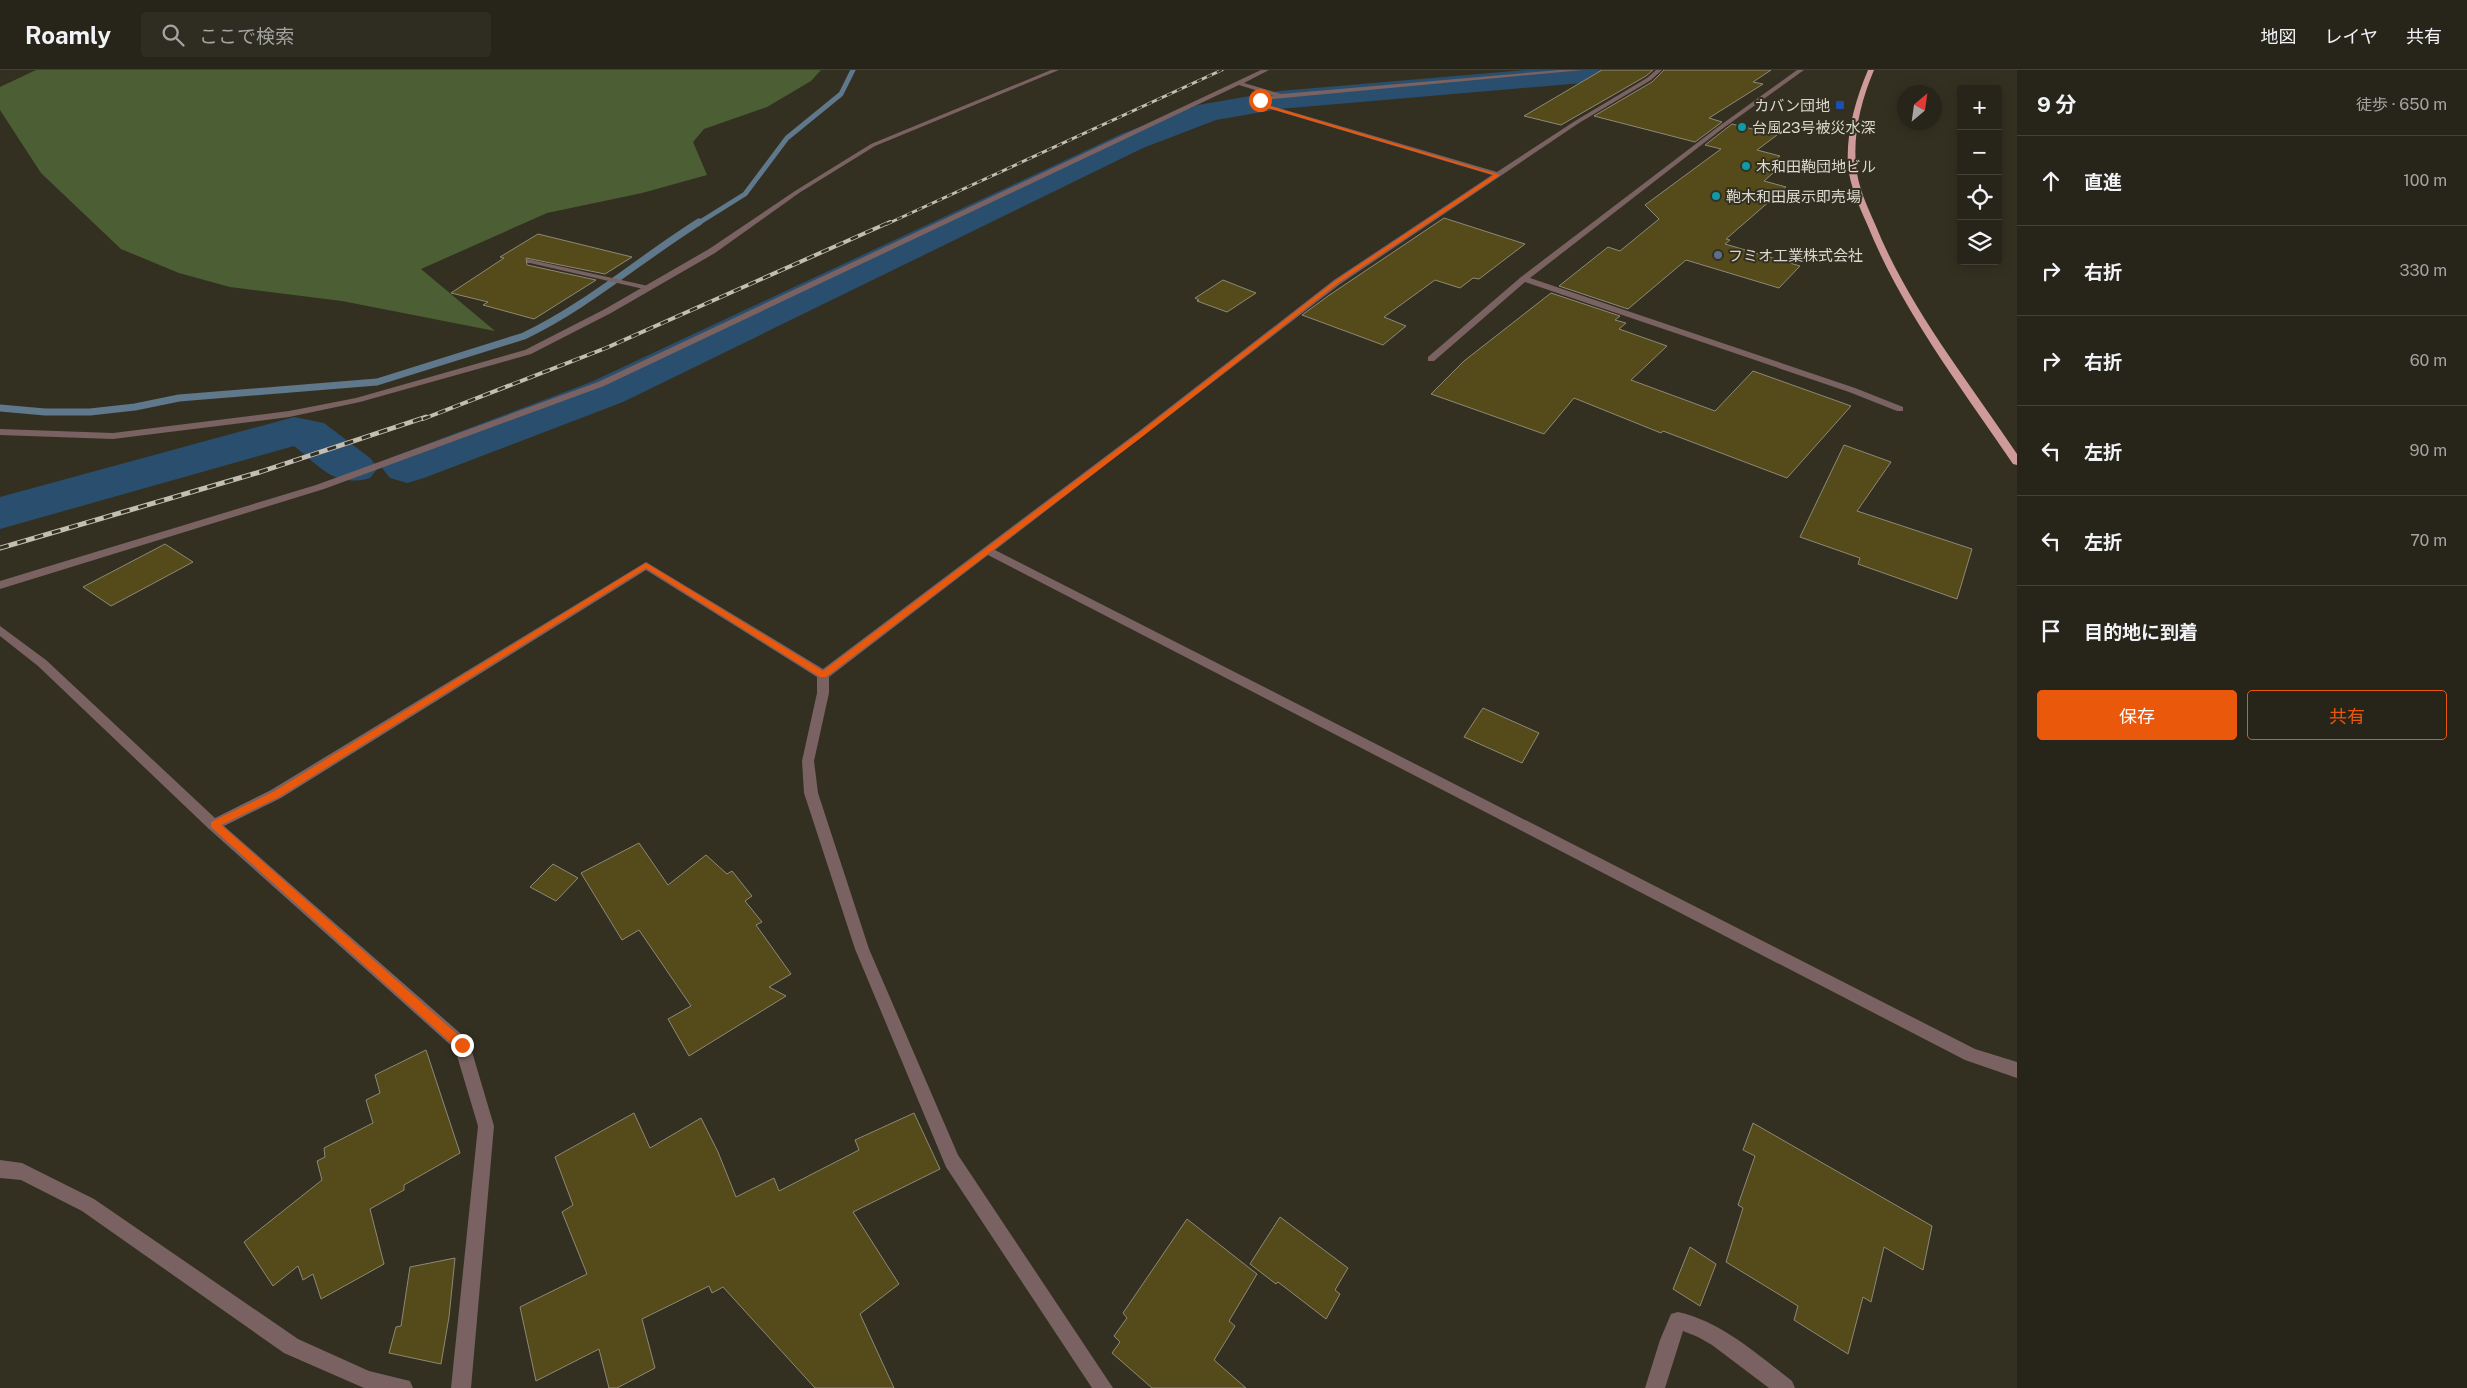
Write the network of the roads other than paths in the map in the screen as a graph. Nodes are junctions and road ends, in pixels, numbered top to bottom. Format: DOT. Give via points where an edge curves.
graph roads {
  1 [pos="1056,70"];
  2 [pos="1266,70"];
  3 [pos="1580,70"];
  4 [pos="1659,70"];
  5 [pos="1801,70"];
  6 [pos="1871,70"];
  7 [pos="1238,82"];
  8 [pos="1281,96"];
  9 [pos="1498,175"];
  10 [pos="530,261"];
  11 [pos="1524,279"];
  12 [pos="648,288"];
  13 [pos="1431,359"];
  14 [pos="1900,409"];
  15 [pos="0,432"];
  16 [pos="2017,462"];
  17 [pos="986,550"];
  18 [pos="0,585"];
  19 [pos="0,630"];
  20 [pos="823,675"];
  21 [pos="214,824"];
  22 [pos="2017,1070"];
  23 [pos="0,1168"];
  24 [pos="403,1388"];
  25 [pos="461,1388"];
  26 [pos="1103,1388"];
  27 [pos="1655,1388"];
  28 [pos="1785,1388"];
  1 -- 12 [label="street" via="873,145 797,192 712,251"];
  2 -- 7 [label="street"];
  3 -- 8 [label="street"];
  4 -- 9 [label="street"];
  5 -- 11 [label="street"];
  6 -- 16 [label="highway" via="1856,112 1852,144 1852,167 1868,219 1882,255 1905,296"];
  7 -- 8 [label="street"];
  7 -- 18 [label="street" via="601,384 320,487"];
  8 -- 9 [label="street" via="1258,99 1266,106"];
  9 -- 17 [label="street" via="1337,282"];
  10 -- 12 [label="street"];
  11 -- 13 [label="street"];
  11 -- 14 [label="street"];
  12 -- 15 [label="street" via="528,352 357,400 289,414 114,436"];
  17 -- 20 [label="street"];
  17 -- 22 [label="street" via="1971,1055"];
  19 -- 21 [label="street" via="42,663"];
  20 -- 21 [label="street" via="646,565 276,794"];
  20 -- 26 [label="street" via="823,693 808,760 812,793 862,949 952,1161"];
  21 -- 25 [label="street" via="462,1045 486,1126"];
  23 -- 24 [label="street" via="22,1172 88,1205 291,1346 368,1380"];
  27 -- 28 [label="street" via="1678,1320 1704,1329"];
}
